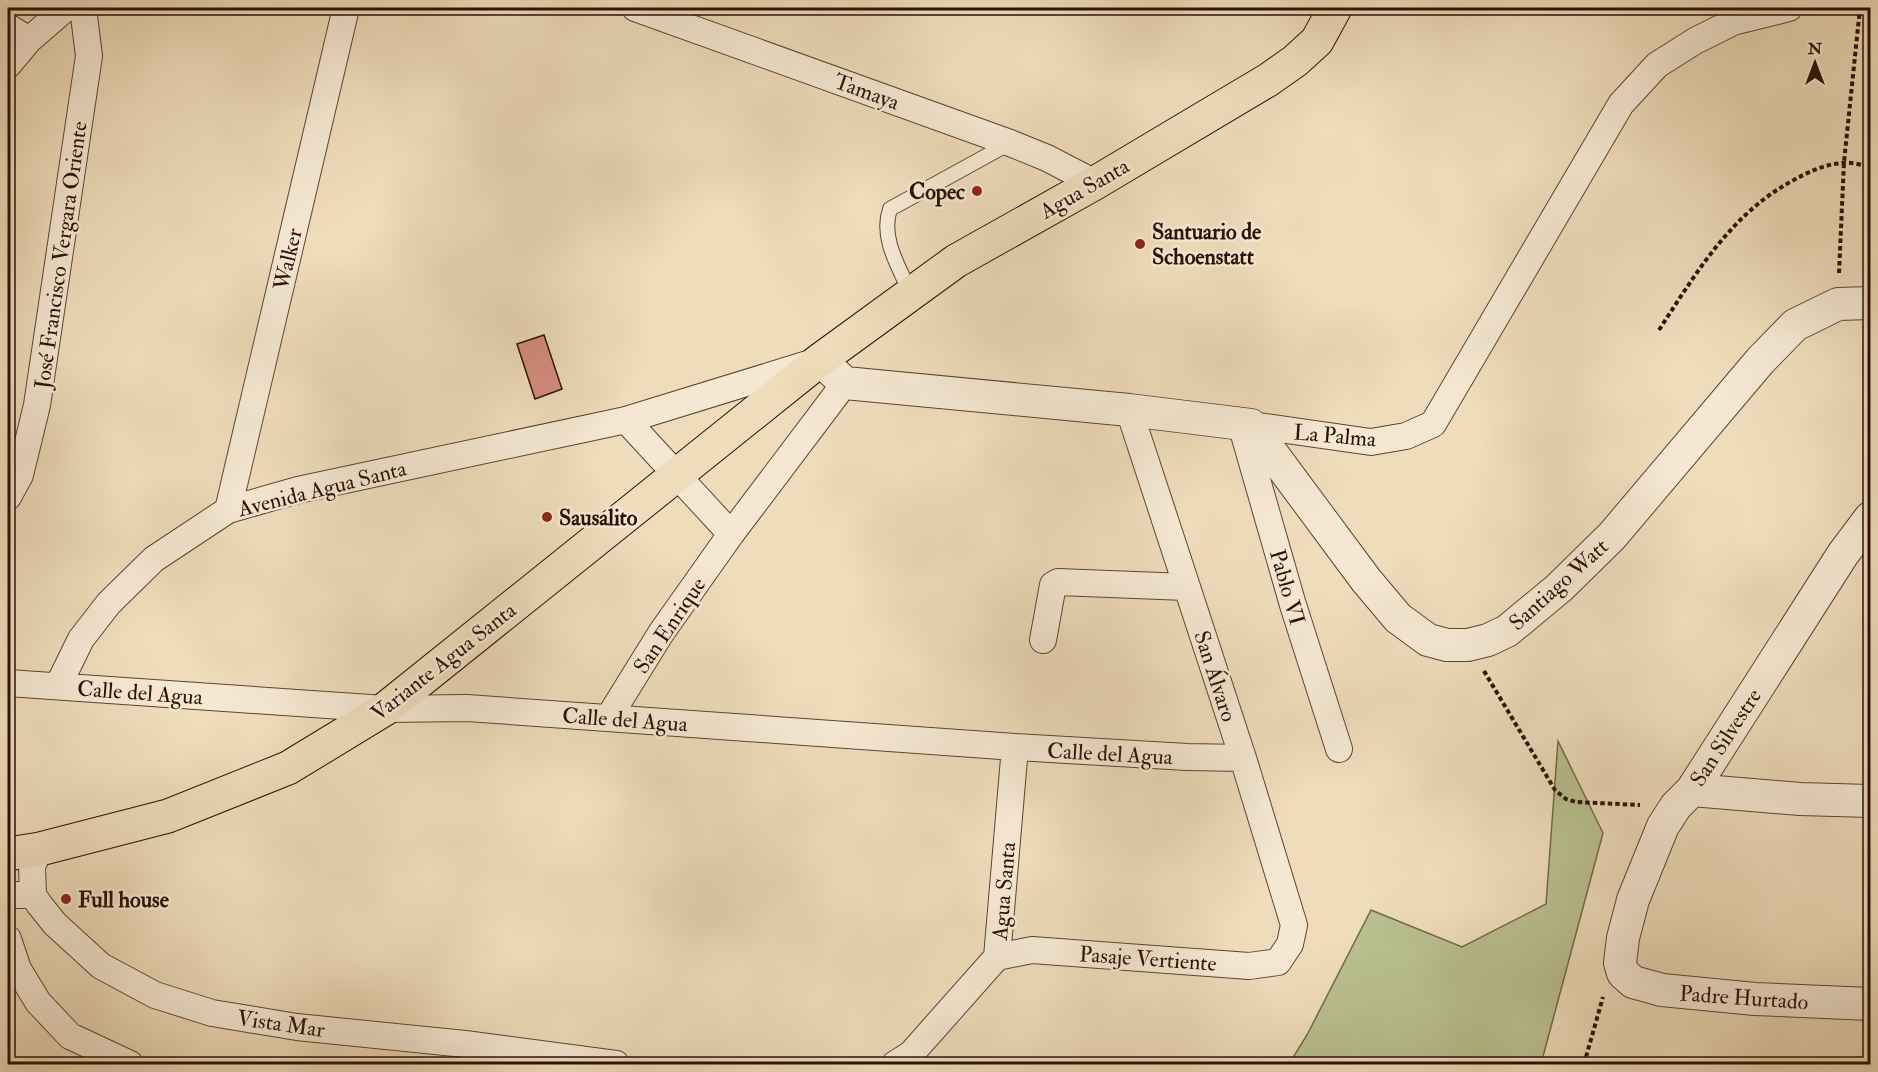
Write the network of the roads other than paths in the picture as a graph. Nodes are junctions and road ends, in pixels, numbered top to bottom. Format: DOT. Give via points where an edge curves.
graph roads {
  1 [pos="66,8"];
  2 [pos="83,8"];
  3 [pos="346,8"];
  4 [pos="639,8"];
  5 [pos="1335,8"];
  6 [pos="1789,8"];
  7 [pos="18,33"];
  8 [pos="8,65"];
  9 [pos="1010,143"];
  10 [pos="1095,183"];
  11 [pos="911,294"];
  12 [pos="1870,303"];
  13 [pos="820,360"];
  14 [pos="845,383"];
  15 [pos="1129,410"];
  16 [pos="626,420"];
  17 [pos="1246,424"];
  18 [pos="676,476"];
  19 [pos="8,497"];
  20 [pos="228,510"];
  21 [pos="1870,518"];
  22 [pos="731,534"];
  23 [pos="1186,587"];
  24 [pos="1043,640"];
  25 [pos="8,683"];
  26 [pos="58,686"];
  27 [pos="385,709"];
  28 [pos="609,717"];
  29 [pos="1015,747"];
  30 [pos="1340,748"];
  31 [pos="1243,758"];
  32 [pos="1684,798"];
  33 [pos="1870,801"];
  34 [pos="40,849"];
  35 [pos="8,854"];
  36 [pos="8,895"];
  37 [pos="33,895"];
  38 [pos="8,939"];
  39 [pos="1290,944"];
  40 [pos="998,957"];
  41 [pos="1623,973"];
  42 [pos="1870,1004"];
  43 [pos="130,1065"];
  44 [pos="616,1065"];
  45 [pos="895,1065"];
  1 -- 7 [label="street"];
  2 -- 19 [label="street, José Francisco Vergara Oriente" via="89,56 38,405 20,475"];
  3 -- 20 [label="street, Walker"];
  4 -- 9 [label="street, Tamaya"];
  5 -- 10 [label="main road, Agua Santa" via="1317,41 1295,61"];
  6 -- 17 [label="street, La Palma" via="1733,22 1695,40 1657,65 1621,104 1433,424 1406,436 1371,442"];
  7 -- 8 [label="street"];
  9 -- 10 [label="street, Tamaya"];
  9 -- 11 [label="lane" via="890,209 886,236"];
  10 -- 11 [label="main road, Agua Santa" via="956,261"];
  11 -- 13 [label="main road, Agua Santa"];
  12 -- 17 [label="street, Santiago Watt" via="1838,304 1795,325 1612,536 1559,588 1507,631 1468,645 1447,645 1428,639 1398,618"];
  13 -- 14 [label="street"];
  13 -- 16 [label="street, Avenida Agua Santa"];
  13 -- 18 [label="main road, Variante Agua Santa"];
  14 -- 15 [label="street, La Palma"];
  14 -- 22 [label="street, San Enrique"];
  15 -- 17 [label="street, La Palma"];
  15 -- 23 [label="street, San Álvaro"];
  16 -- 18 [label="street"];
  16 -- 20 [label="street, Avenida Agua Santa" via="298,490"];
  17 -- 30 [label="street, Pablo VI" via="1293,605"];
  18 -- 22 [label="street"];
  18 -- 27 [label="main road, Variante Agua Santa"];
  20 -- 26 [label="street, Avenida Agua Santa" via="154,559 109,603 81,639"];
  21 -- 32 [label="street, San Silvestre"];
  22 -- 28 [label="street, San Enrique" via="661,633"];
  23 -- 24 [label="street" via="1058,582 1053,585"];
  23 -- 31 [label="street, San Álvaro"];
  25 -- 26 [label="street, Calle del Agua"];
  26 -- 27 [label="street, Calle del Agua"];
  27 -- 28 [label="street, Calle del Agua" via="467,708"];
  27 -- 34 [label="main road, Variante Agua Santa" via="288,768 168,816"];
  28 -- 29 [label="street, Calle del Agua"];
  29 -- 31 [label="street, Calle del Agua"];
  29 -- 40 [label="street, Agua Santa"];
  31 -- 39 [label="street, San Álvaro" via="1294,925"];
  32 -- 33 [label="street"];
  32 -- 41 [label="street, San Silvestre" via="1663,825 1633,900 1623,939"];
  34 -- 35 [label="main road, Variante Agua Santa"];
  34 -- 37 [label="street" via="32,866"];
  36 -- 37 [label="street"];
  37 -- 44 [label="street, Vista Mar" via="54,924 101,966 155,995 212,1012 297,1027 443,1041"];
  38 -- 43 [label="street" via="18,969 38,1002 70,1036"];
  39 -- 40 [label="street, Pasaje Vertiente" via="1278,962 1249,966 1032,950"];
  40 -- 45 [label="street, Agua Santa" via="911,1054"];
  41 -- 42 [label="street, Padre Hurtado" via="1633,982 1662,990"];
}
